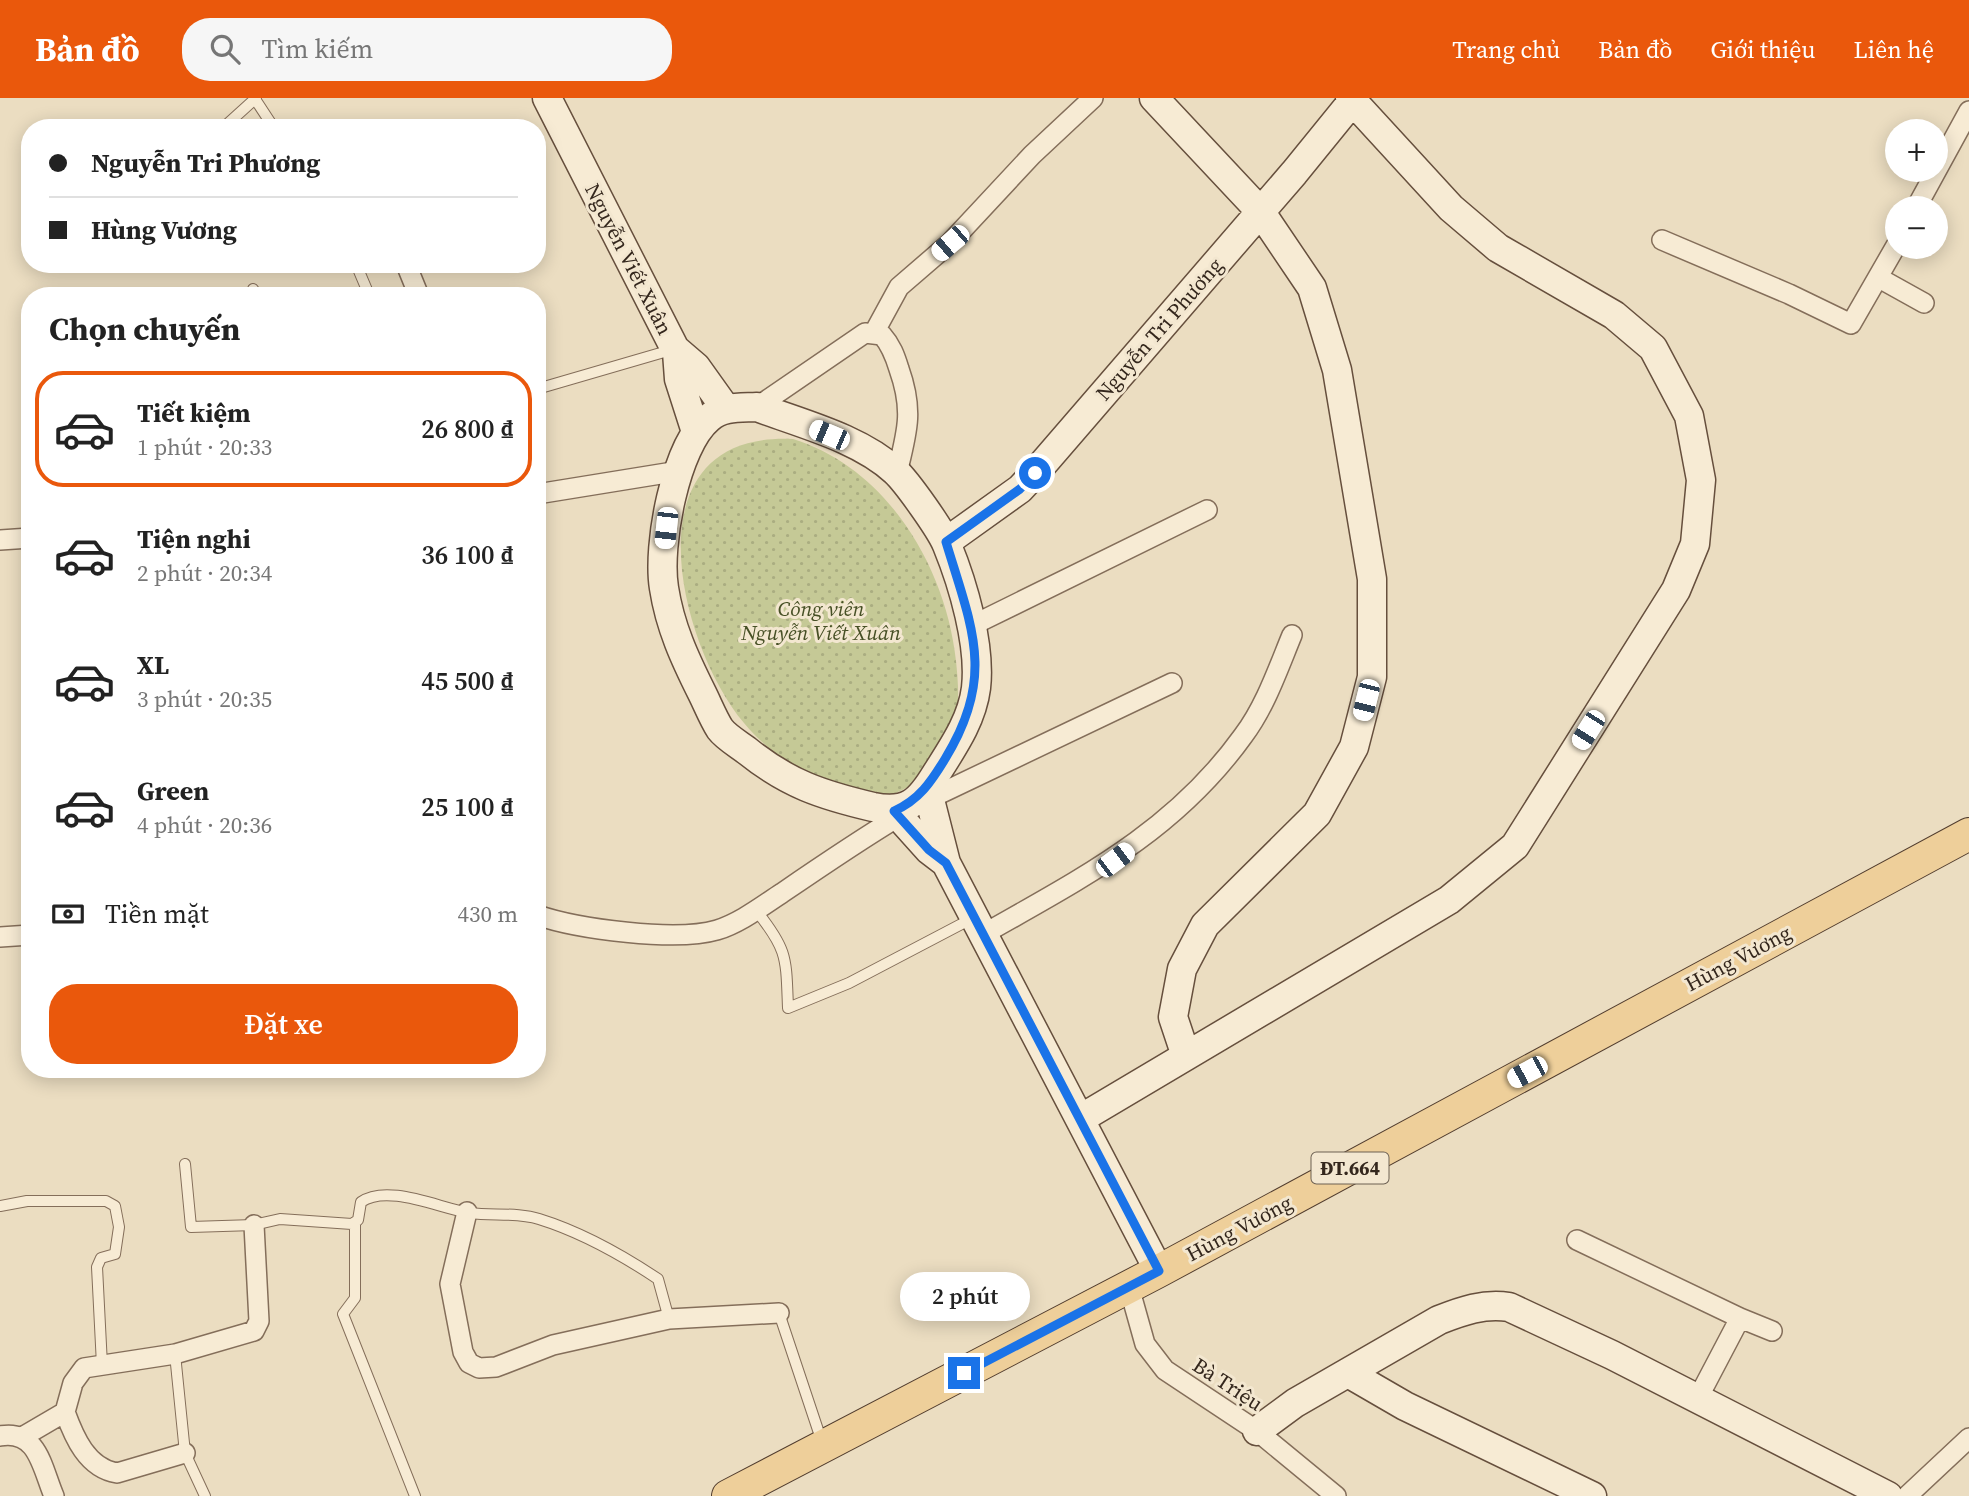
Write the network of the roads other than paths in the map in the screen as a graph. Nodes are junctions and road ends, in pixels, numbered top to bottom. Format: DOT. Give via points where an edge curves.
graph roads {
  1 [pos="256,98"];
  2 [pos="547,98"];
  3 [pos="1093,98"];
  4 [pos="1153,98"];
  5 [pos="1353,99"];
  6 [pos="1969,111"];
  7 [pos="233,119"];
  8 [pos="269,119"];
  9 [pos="1923,196"];
  10 [pos="1260,211"];
  11 [pos="1662,240"];
  12 [pos="1889,259"];
  13 [pos="1879,278"];
  14 [pos="1924,303"];
  15 [pos="875,331"];
  16 [pos="676,350"];
  17 [pos="546,386"];
  18 [pos="757,407"];
  19 [pos="726,409"];
  20 [pos="696,432"];
  21 [pos="679,471"];
  22 [pos="898,473"];
  23 [pos="546,493"];
  24 [pos="1207,510"];
  25 [pos="21,539"];
  26 [pos="0,540"];
  27 [pos="946,542"];
  28 [pos="971,626"];
  29 [pos="1292,635"];
  30 [pos="1172,683"];
  31 [pos="929,793"];
  32 [pos="896,814"];
  33 [pos="1969,834"];
  34 [pos="946,863"];
  35 [pos="755,909"];
  36 [pos="546,917"];
  37 [pos="978,926"];
  38 [pos="21,936"];
  39 [pos="0,937"];
  40 [pos="1186,1056"];
  41 [pos="1080,1119"];
  42 [pos="185,1164"];
  43 [pos="0,1206"];
  44 [pos="467,1212"];
  45 [pos="355,1224"];
  46 [pos="254,1225"];
  47 [pos="1577,1240"];
  48 [pos="1159,1271"];
  49 [pos="1129,1287"];
  50 [pos="779,1313"];
  51 [pos="1740,1318"];
  52 [pos="669,1319"];
  53 [pos="1772,1331"];
  54 [pos="175,1354"];
  55 [pos="102,1365"];
  56 [pos="1348,1373"];
  57 [pos="1698,1398"];
  58 [pos="65,1412"];
  59 [pos="1257,1431"];
  60 [pos="0,1436"];
  61 [pos="24,1436"];
  62 [pos="1969,1438"];
  63 [pos="824,1446"];
  64 [pos="185,1453"];
  65 [pos="54,1496"];
  66 [pos="205,1496"];
  67 [pos="414,1496"];
  68 [pos="728,1496"];
  69 [pos="1336,1496"];
  70 [pos="1591,1496"];
  71 [pos="1888,1496"];
  72 [pos="1907,1496"];
  1 -- 7 [label="lane"];
  1 -- 8 [label="lane"];
  2 -- 16 [label="street, Nguyễn Viết Xuân"];
  3 -- 15 [label="street" via="1031,155 950,243 899,286"];
  4 -- 10 [label="street"];
  5 -- 10 [label="street, Nguyễn Tri Phương"];
  5 -- 40 [label="street" via="1451,208 1498,248 1614,314 1653,348 1689,416 1701,480 1695,544 1676,590 1515,846 1448,900"];
  6 -- 9 [label="street"];
  10 -- 27 [label="street, Nguyễn Tri Phương" via="1020,489"];
  10 -- 40 [label="street" via="1312,288 1337,370 1371,579 1372,677 1354,747 1317,814 1205,925 1182,969 1173,1017"];
  11 -- 13 [label="street" via="1851,324"];
  12 -- 13 [label="street"];
  13 -- 14 [label="street"];
  15 -- 18 [label="street" via="854,339"];
  15 -- 22 [label="street" via="893,351 910,405"];
  16 -- 17 [label="lane"];
  16 -- 19 [label="street, Nguyễn Viết Xuân" via="696,366"];
  16 -- 20 [label="street" via="677,369"];
  18 -- 19 [label="street"];
  18 -- 22 [label="street" via="850,444"];
  19 -- 20 [label="street" via="710,416"];
  20 -- 21 [label="street"];
  21 -- 23 [label="street"];
  21 -- 32 [label="street" via="666,528 664,587 678,647 721,731 788,780 818,794"];
  22 -- 27 [label="street"];
  24 -- 28 [label="street"];
  25 -- 26 [label="street"];
  27 -- 28 [label="street"];
  28 -- 31 [label="street" via="976,689 963,730"];
  29 -- 37 [label="street" via="1255,719 1209,780 1115,860"];
  30 -- 31 [label="street"];
  31 -- 32 [label="street"];
  31 -- 34 [label="street"];
  32 -- 34 [label="street"];
  32 -- 35 [label="street"];
  33 -- 48 [label="main road, Hùng Vương / ĐT.664"];
  34 -- 37 [label="street"];
  35 -- 36 [label="street" via="714,931 685,933 587,927"];
  35 -- 37 [label="lane" via="786,956 788,1007"];
  37 -- 41 [label="street"];
  38 -- 39 [label="street"];
  40 -- 41 [label="street"];
  41 -- 48 [label="street"];
  42 -- 46 [label="lane" via="191,1227"];
  43 -- 55 [label="lane" via="27,1201 106,1201 115,1206 115,1254 102,1258 97,1266"];
  44 -- 45 [label="lane" via="422,1199 371,1197 362,1202"];
  44 -- 52 [label="lane" via="537,1218 586,1237 658,1279"];
  44 -- 52 [label="street" via="450,1284 463,1352 479,1368 495,1367 553,1345"];
  45 -- 46 [label="lane" via="280,1219"];
  45 -- 67 [label="lane" via="355,1298 343,1314"];
  46 -- 54 [label="street" via="259,1321 254,1331"];
  47 -- 51 [label="street"];
  48 -- 49 [label="main road, Hùng Vương / ĐT.664"];
  49 -- 59 [label="street, Bà Triệu" via="1145,1344 1159,1364"];
  49 -- 63 [label="main road, Hùng Vương / ĐT.664"];
  50 -- 52 [label="street"];
  50 -- 63 [label="lane"];
  51 -- 53 [label="street"];
  51 -- 57 [label="street"];
  54 -- 55 [label="street"];
  54 -- 64 [label="lane"];
  55 -- 58 [label="street" via="84,1368 78,1374"];
  56 -- 57 [label="street" via="1439,1320 1496,1305 1521,1312"];
  56 -- 59 [label="street"];
  56 -- 70 [label="street" via="1405,1406"];
  57 -- 71 [label="street"];
  58 -- 61 [label="street"];
  58 -- 64 [label="street" via="75,1439 109,1472"];
  59 -- 69 [label="street, Bà Triệu"];
  60 -- 61 [label="street"];
  61 -- 65 [label="street"];
  62 -- 72 [label="street"];
  63 -- 68 [label="main road, Hùng Vương / ĐT.664"];
  64 -- 66 [label="lane"];
}
